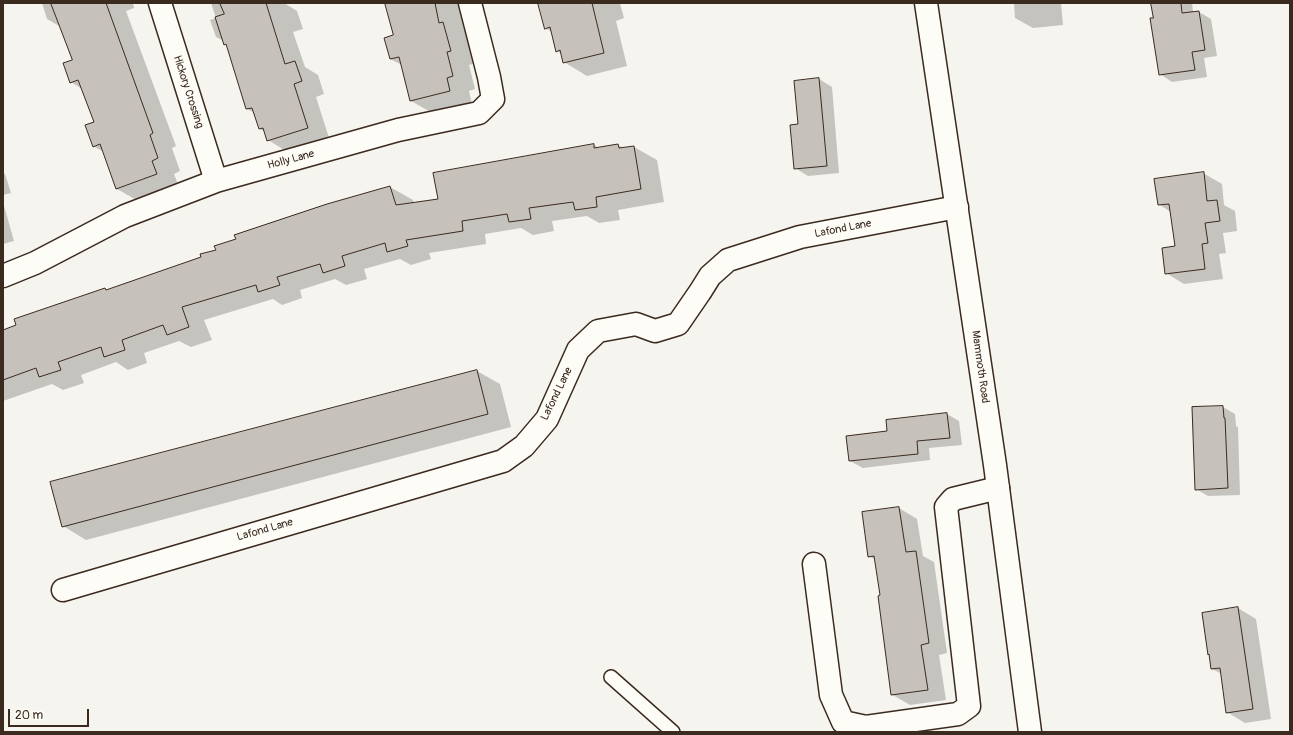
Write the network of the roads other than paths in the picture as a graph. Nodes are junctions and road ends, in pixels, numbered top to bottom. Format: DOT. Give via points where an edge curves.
graph roads {
  1 [pos="160,3"];
  2 [pos="470,3"];
  3 [pos="926,3"];
  4 [pos="216,181"];
  5 [pos="956,207"];
  6 [pos="3,276"];
  7 [pos="998,488"];
  8 [pos="814,564"];
  9 [pos="63,590"];
  10 [pos="611,677"];
  11 [pos="673,732"];
  12 [pos="1030,732"];
  1 -- 4 [label="street, Hickory Crossing"];
  2 -- 4 [label="street, Holly Lane" via="493,99 479,113 398,130"];
  3 -- 5 [label="street, Mammoth Road"];
  4 -- 6 [label="street, Holly Lane" via="125,216 35,263"];
  5 -- 7 [label="street, Mammoth Road"];
  5 -- 9 [label="street, Lafond Lane" via="800,237 728,260 710,276 678,324 655,331 636,324 598,331 578,350 547,419 524,446 503,461"];
  7 -- 8 [label="street" via="953,500 946,507 970,706 958,714 866,727 843,722 830,695"];
  7 -- 12 [label="street, Mammoth Road"];
  10 -- 11 [label="lane"];
}
